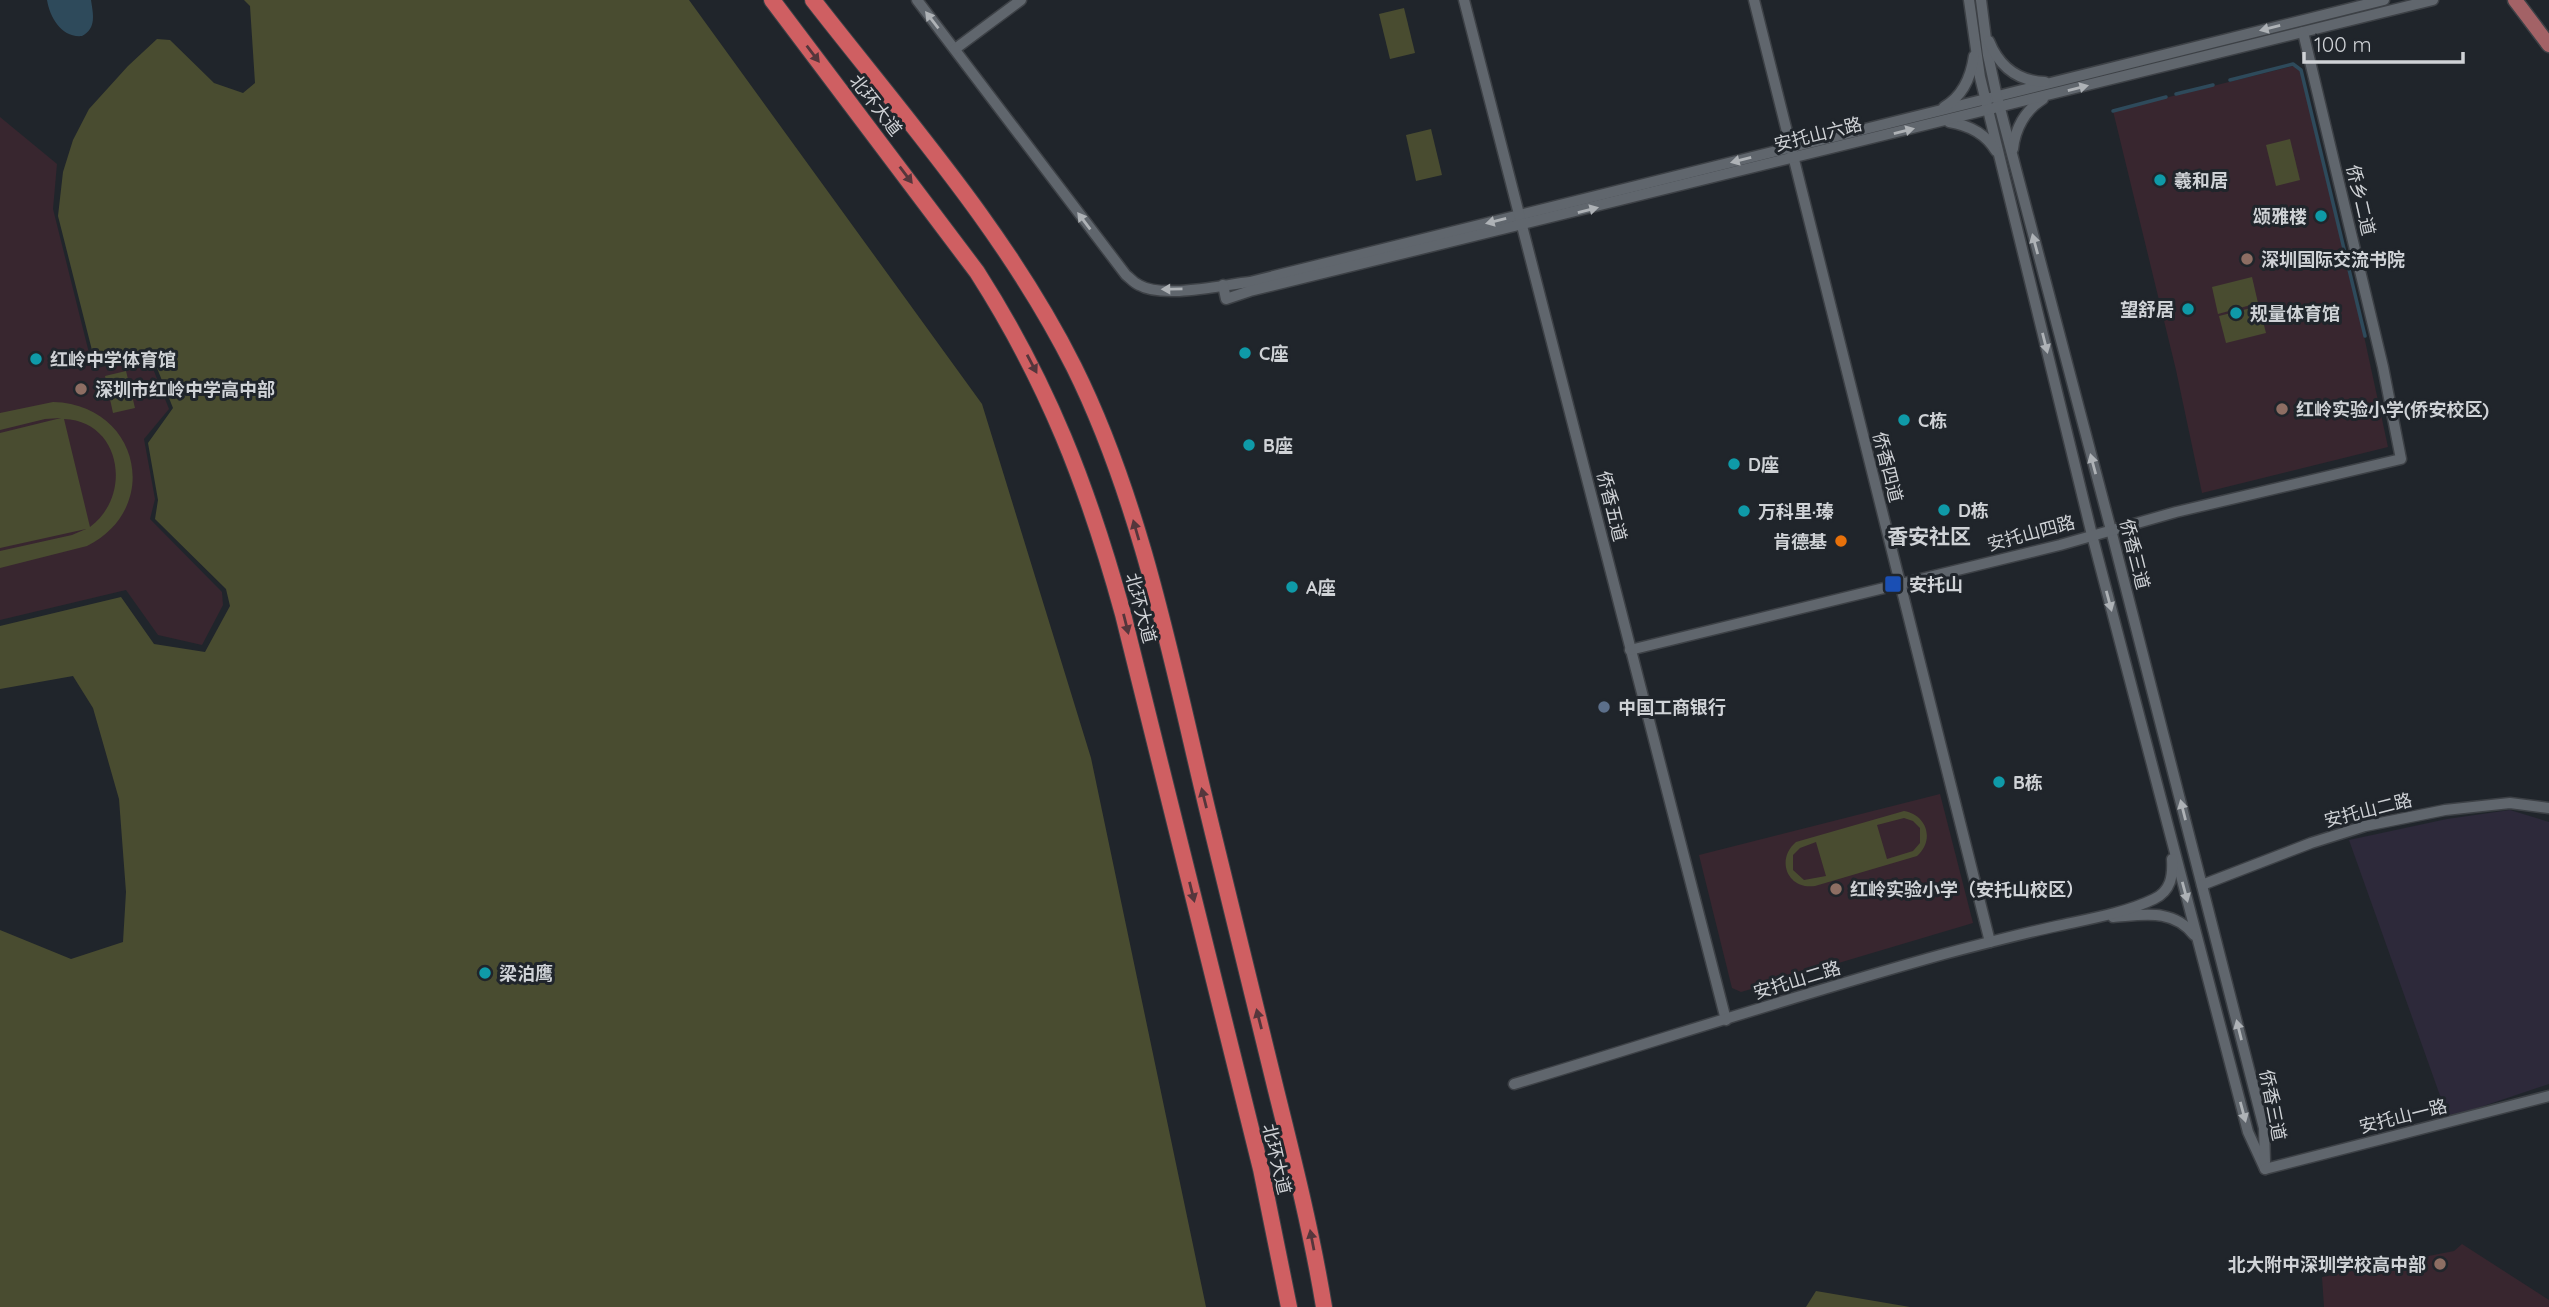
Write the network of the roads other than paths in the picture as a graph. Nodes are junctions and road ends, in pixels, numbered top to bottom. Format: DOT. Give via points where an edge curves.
graph roads {
  1 [pos="772,0"];
  2 [pos="813,0"];
  3 [pos="917,0"];
  4 [pos="1021,0"];
  5 [pos="1464,0"];
  6 [pos="1754,0"];
  7 [pos="1969,0"];
  8 [pos="1981,0"];
  9 [pos="2384,0"];
  10 [pos="2433,0"];
  11 [pos="2515,0"];
  12 [pos="1983,22"];
  13 [pos="2303,32"];
  14 [pos="1974,43"];
  15 [pos="2549,45"];
  16 [pos="955,49"];
  17 [pos="2058,81"];
  18 [pos="2051,95"];
  19 [pos="1993,103"];
  20 [pos="1927,114"];
  21 [pos="1939,122"];
  22 [pos="1792,153"];
  23 [pos="2000,159"];
  24 [pos="2014,166"];
  25 [pos="1520,221"];
  26 [pos="2401,458"];
  27 [pos="2111,530"];
  28 [pos="2092,535"];
  29 [pos="1899,585"];
  30 [pos="1630,650"];
  31 [pos="2549,808"];
  32 [pos="2171,837"];
  33 [pos="2202,885"];
  34 [pos="2093,918"];
  35 [pos="1990,942"];
  36 [pos="2199,944"];
  37 [pos="1726,1020"];
  38 [pos="1514,1084"];
  39 [pos="2549,1097"];
  40 [pos="2265,1169"];
  41 [pos="1289,1307"];
  42 [pos="1324,1307"];
  1 -- 41 [label="highway, 北环大道, one-way" via="977,272 1007,318 1062,429 1102,539 1123,614 1261,1169"];
  42 -- 2 [label="highway, 北环大道, one-way" via="1294,1164 1165,638 1128,501 1099,424 1040,304 1005,249"];
  16 -- 3 [label="street, one-way"];
  4 -- 16 [label="street"];
  5 -- 25 [label="street, 侨香五道"];
  6 -- 22 [label="street, 侨香四道"];
  7 -- 14 [label="street, 侨香三道"];
  8 -- 12 [label="street, 侨香三道"];
  9 -- 17 [label="street, 安托山六路, one-way"];
  10 -- 13 [label="street, 安托山六路"];
  11 -- 15 [label="main road"];
  12 -- 17 [label="street" via="1994,52 2007,69 2028,80"];
  12 -- 19 [label="street, 侨香三道"];
  18 -- 13 [label="street, 安托山六路, one-way"];
  13 -- 26 [label="street, 侨乡二道"];
  14 -- 19 [label="street, 侨香三道"];
  14 -- 20 [label="street" via="1972,65 1961,92 1952,102"];
  25 -- 16 [label="street, 安托山六路, one-way" via="1250,282 1150,289 1126,275"];
  17 -- 19 [label="street, 安托山六路"];
  18 -- 19 [label="street, 安托山六路"];
  18 -- 24 [label="street" via="2034,105 2021,122 2014,142"];
  19 -- 20 [label="street, 安托山六路"];
  19 -- 21 [label="street, 安托山六路"];
  19 -- 23 [label="street, 侨香三道"];
  19 -- 24 [label="street, 侨香三道"];
  20 -- 22 [label="street, 安托山六路"];
  22 -- 21 [label="street, 安托山六路, one-way"];
  21 -- 23 [label="street" via="1976,131 1993,145"];
  22 -- 25 [label="street, 安托山六路"];
  22 -- 29 [label="street, 侨香四道"];
  23 -- 28 [label="street, 侨香三道, one-way"];
  27 -- 24 [label="street, 侨香三道, one-way"];
  25 -- 30 [label="street, 侨香五道"];
  26 -- 27 [label="street, 安托山四路"];
  27 -- 28 [label="street, 安托山四路"];
  33 -- 27 [label="street, 侨香三道, one-way"];
  28 -- 29 [label="street, 安托山四路"];
  28 -- 32 [label="street, 侨香三道, one-way"];
  29 -- 30 [label="street, 安托山四路"];
  29 -- 35 [label="street, 侨香四道"];
  30 -- 37 [label="street, 侨香五道"];
  31 -- 33 [label="street, 安托山二路" via="2510,803 2365,826"];
  32 -- 34 [label="street" via="2173,875 2165,891 2155,899"];
  32 -- 36 [label="street, 侨香三道, one-way"];
  40 -- 33 [label="street, 侨香三道, one-way" via="2264,1128"];
  34 -- 35 [label="street, 安托山二路"];
  34 -- 36 [label="street" via="2169,916 2188,926"];
  35 -- 37 [label="street, 安托山二路"];
  36 -- 40 [label="street, 侨香三道, one-way" via="2248,1132"];
  37 -- 38 [label="street, 安托山二路"];
  39 -- 40 [label="street, 安托山一路"];
}
